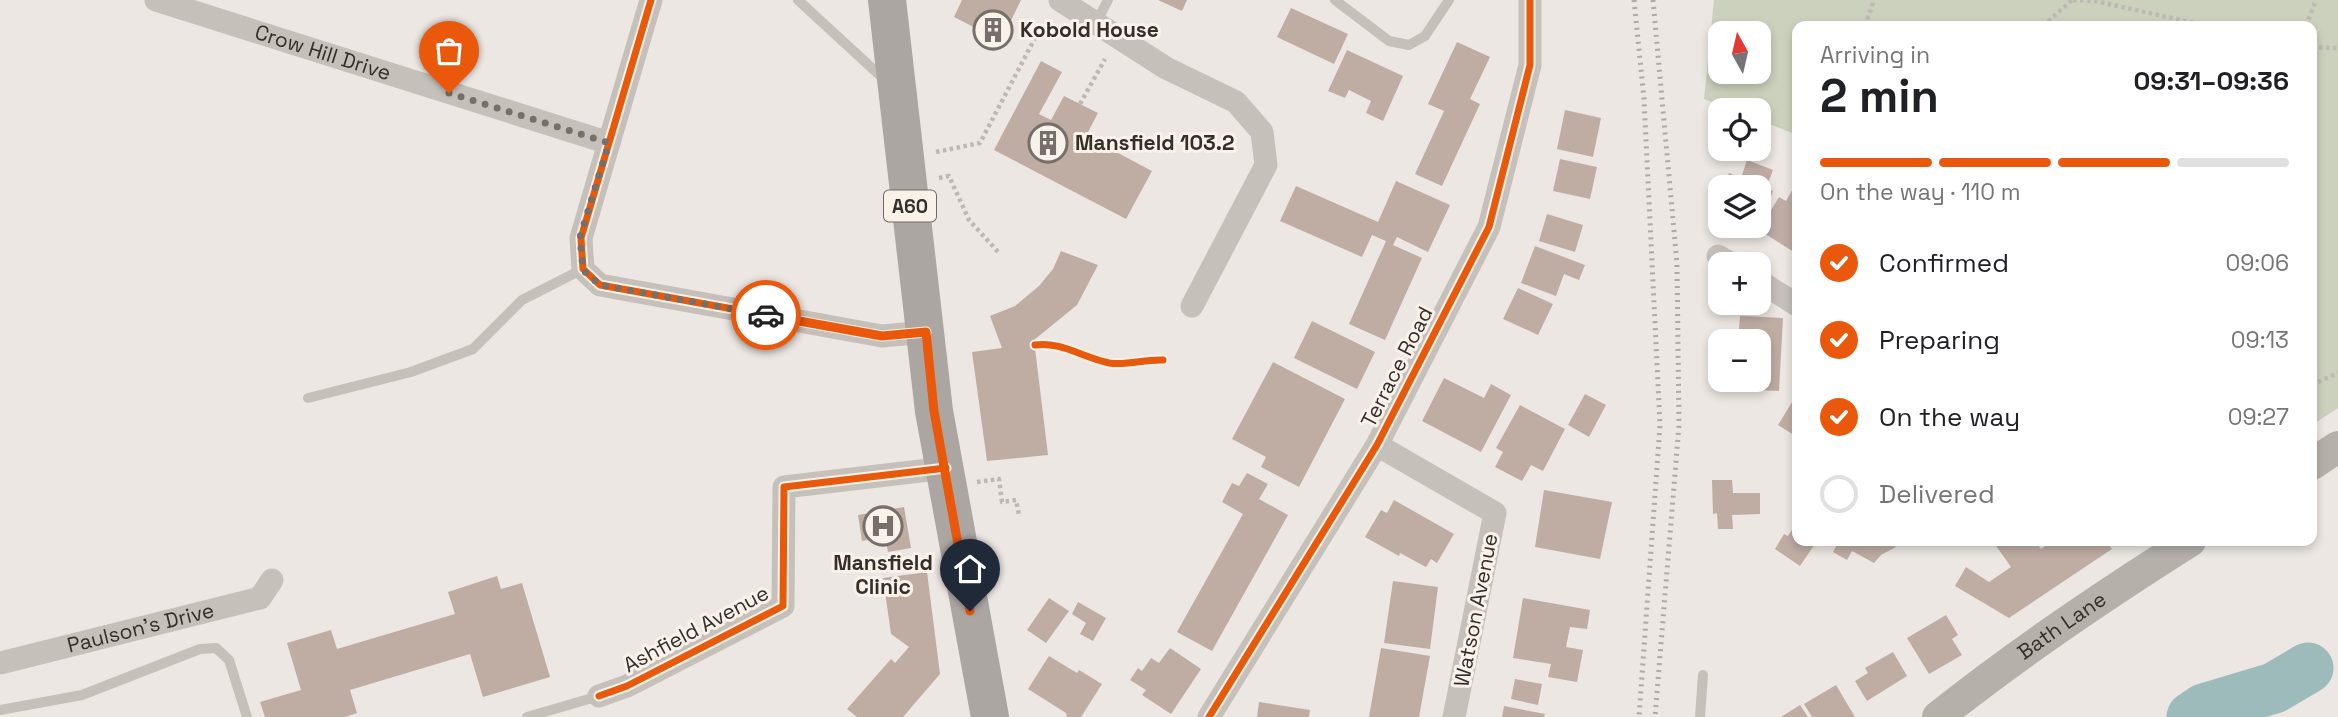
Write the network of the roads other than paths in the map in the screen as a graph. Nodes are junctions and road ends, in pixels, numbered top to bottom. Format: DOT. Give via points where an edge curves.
graph roads {
  1 [pos="156,0"];
  2 [pos="651,0"];
  3 [pos="798,0"];
  4 [pos="887,0"];
  5 [pos="1060,0"];
  6 [pos="1108,0"];
  7 [pos="1335,0"];
  8 [pos="1449,0"];
  9 [pos="1530,0"];
  10 [pos="1096,23"];
  11 [pos="896,90"];
  12 [pos="609,143"];
  13 [pos="583,270"];
  14 [pos="1771,289"];
  15 [pos="1792,302"];
  16 [pos="1192,306"];
  17 [pos="926,332"];
  18 [pos="308,398"];
  19 [pos="1377,445"];
  20 [pos="2338,447"];
  21 [pos="2317,461"];
  22 [pos="947,477"];
  23 [pos="2179,546"];
  24 [pos="272,580"];
  25 [pos="0,663"];
  26 [pos="1703,675"];
  27 [pos="599,696"];
  28 [pos="0,710"];
  29 [pos="247,717"];
  30 [pos="527,717"];
  31 [pos="990,717"];
  32 [pos="1209,717"];
  33 [pos="1454,717"];
  34 [pos="1700,717"];
  35 [pos="1938,717"];
  1 -- 12 [label="street, Crow Hill Drive"];
  2 -- 12 [label="street"];
  3 -- 11 [label="lane"];
  4 -- 11 [label="highway, A60"];
  5 -- 10 [label="street"];
  6 -- 10 [label="lane"];
  7 -- 8 [label="lane" via="1389,41 1409,45 1425,36"];
  9 -- 19 [label="street, Terrace Road" via="1530,65 1489,227"];
  10 -- 16 [label="street" via="1166,68 1236,102 1262,132 1266,165"];
  11 -- 17 [label="highway, A60"];
  12 -- 13 [label="street" via="580,237"];
  13 -- 17 [label="street" via="600,285 828,327 882,336"];
  13 -- 18 [label="lane" via="522,300 473,349 411,372"];
  14 -- 15 [label="street"];
  17 -- 22 [label="highway, A60"];
  19 -- 32 [label="street, Terrace Road"];
  19 -- 33 [label="street, Watson Avenue" via="1495,513"];
  20 -- 21 [label="main road"];
  22 -- 27 [label="street, Ashfield Avenue" via="784,487 783,606"];
  22 -- 31 [label="highway, A60"];
  23 -- 35 [label="main road, Bath Lane" via="1987,677"];
  24 -- 25 [label="street, Paulson's Drive" via="260,598"];
  26 -- 34 [label="lane"];
  27 -- 30 [label="lane"];
  28 -- 29 [label="lane" via="82,695 200,649 216,648 229,660"];
}
